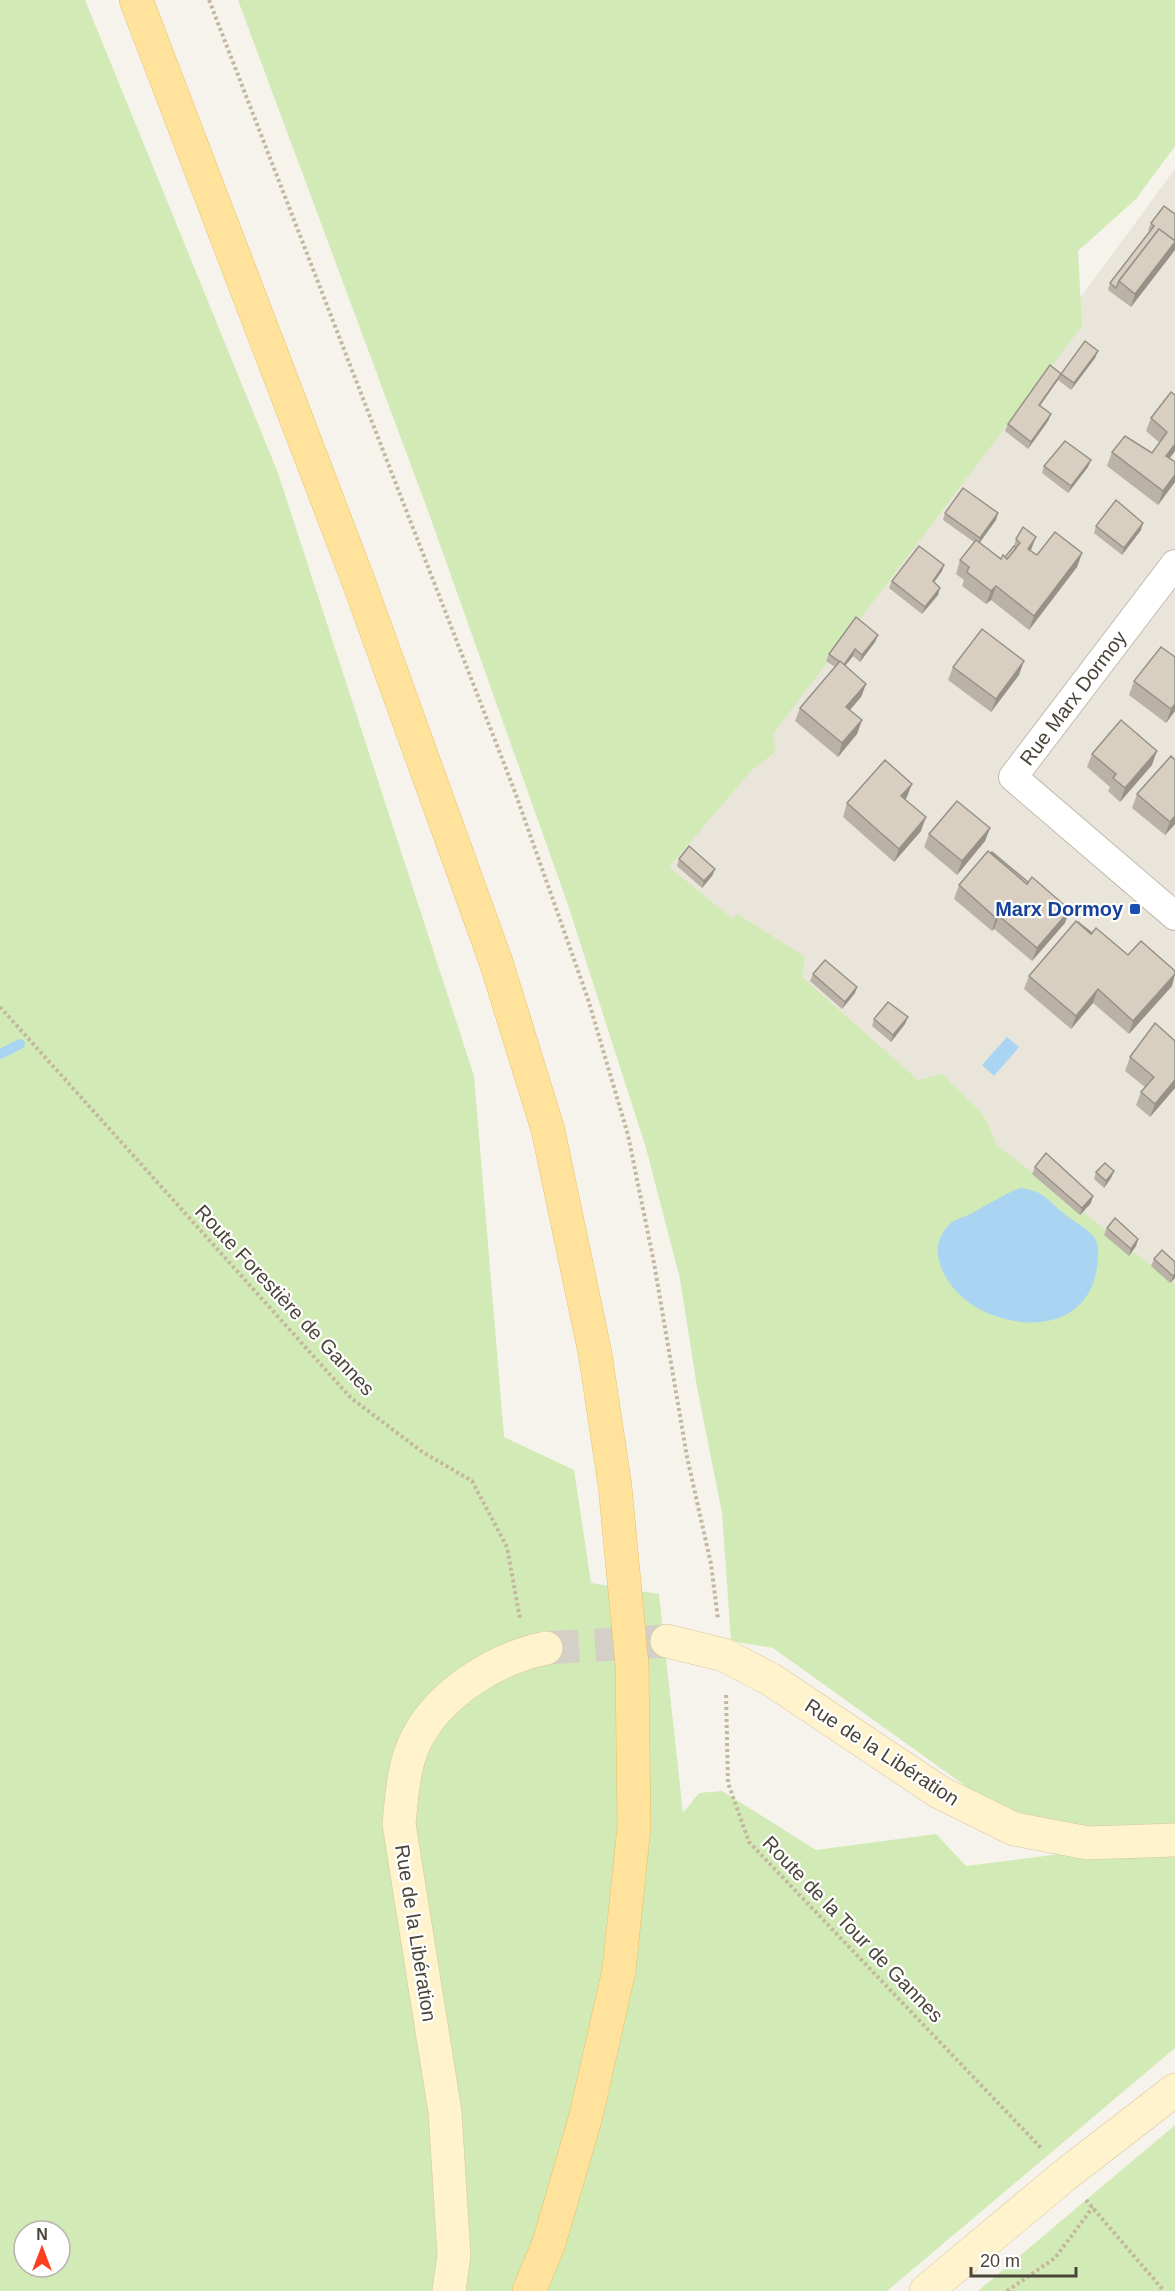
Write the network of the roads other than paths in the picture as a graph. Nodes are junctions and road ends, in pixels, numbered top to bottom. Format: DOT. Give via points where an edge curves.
graph roads {
  1 [pos="136,0"];
  2 [pos="1175,564"];
  3 [pos="1175,916"];
  4 [pos="667,1641"];
  5 [pos="536,1650"];
  6 [pos="1175,1840"];
  7 [pos="1175,2090"];
  8 [pos="449,2291"];
  9 [pos="529,2291"];
  10 [pos="926,2291"];
  1 -- 9 [label="main road" via="358,580 496,962 548,1130 595,1353 615,1486 632,1665 634,1827 619,1970 586,2116 549,2243"];
  2 -- 3 [label="street, Rue Marx Dormoy" via="1013,777"];
  4 -- 6 [label="main road, Rue de la Libération" via="724,1655 770,1679 939,1792 1014,1829 1088,1843"];
  5 -- 8 [label="main road, Rue de la Libération" via="498,1664 465,1685 433,1714 416,1739 404,1778 399,1824 446,2112 454,2255"];
  7 -- 10 [label="main road"];
}
